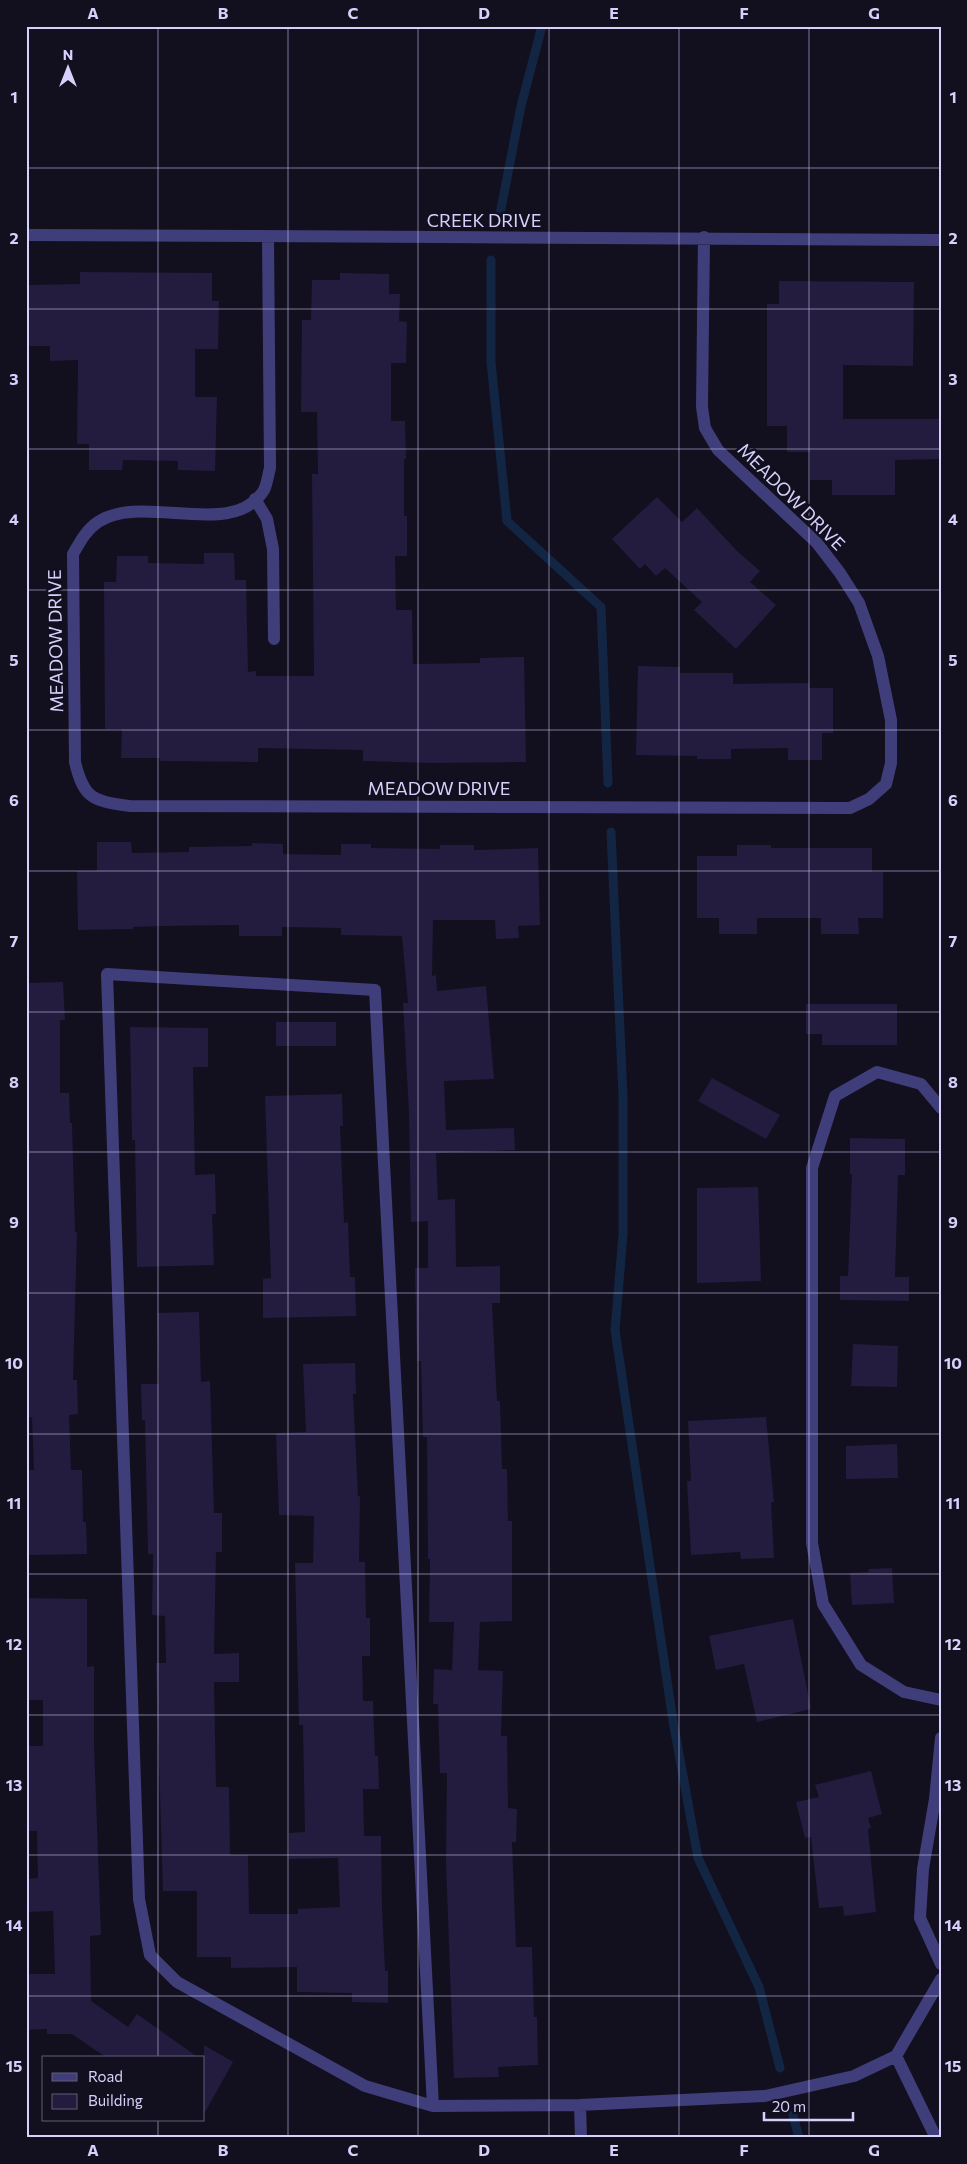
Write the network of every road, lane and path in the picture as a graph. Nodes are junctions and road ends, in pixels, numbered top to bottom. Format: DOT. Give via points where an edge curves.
graph roads {
  1 [pos="26,235"];
  2 [pos="704,237"];
  3 [pos="268,238"];
  4 [pos="941,240"];
  5 [pos="255,499"];
  6 [pos="274,639"];
  7 [pos="941,1108"];
  8 [pos="941,1700"];
  9 [pos="941,1738"];
  10 [pos="941,1964"];
  11 [pos="941,1978"];
  12 [pos="896,2056"];
  13 [pos="580,2105"];
  14 [pos="433,2106"];
  15 [pos="581,2138"];
  16 [pos="936,2138"];
  1 -- 3 [label="street, CREEK DRIVE"];
  2 -- 3 [label="street, CREEK DRIVE"];
  2 -- 4 [label="street, CREEK DRIVE"];
  2 -- 5 [label="street, MEADOW DRIVE" via="702,407 705,428 718,450 817,543 859,603 878,656 891,720 891,763 886,784 869,799 850,808 130,806 100,802 88,793 75,762 73,554 83,535 114,514 221,514 249,506"];
  3 -- 5 [label="street" via="270,468 264,489"];
  5 -- 6 [label="street" via="267,519 273,549"];
  7 -- 8 [label="street" via="921,1084 877,1072 835,1096 812,1168 812,1544 823,1604 861,1665 904,1692"];
  9 -- 10 [label="street" via="923,1869 920,1918"];
  11 -- 12 [label="street"];
  12 -- 13 [label="street" via="854,2076 765,2096"];
  12 -- 16 [label="street"];
  13 -- 14 [label="street"];
  13 -- 15 [label="street"];
  14 -- 14 [label="street" via="365,2086 177,1982 150,1955 139,1889 107,974 375,990"];
}
